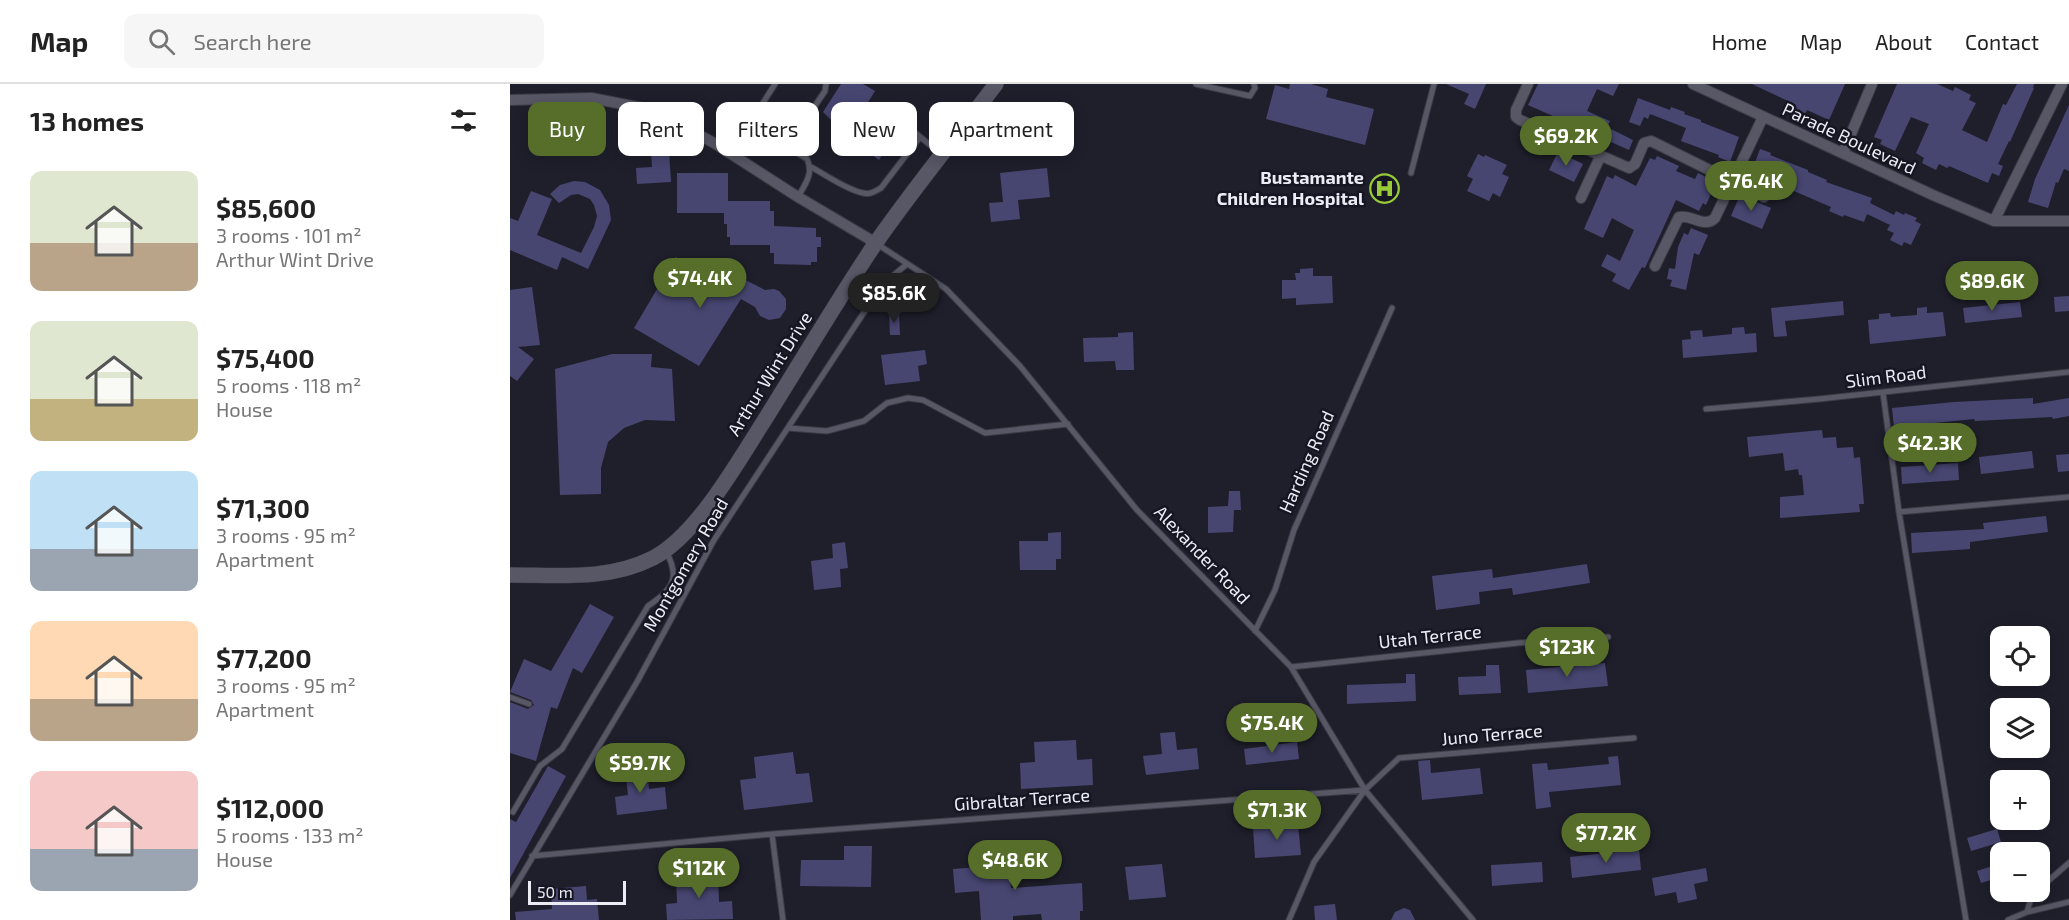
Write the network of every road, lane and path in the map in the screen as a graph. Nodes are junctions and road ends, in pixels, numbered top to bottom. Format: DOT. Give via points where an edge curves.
graph roads {
  1 [pos="776,84"];
  2 [pos="826,84"];
  3 [pos="996,84"];
  4 [pos="1196,84"];
  5 [pos="1254,84"];
  6 [pos="1434,84"];
  7 [pos="1528,84"];
  8 [pos="1693,84"];
  9 [pos="1872,84"];
  10 [pos="2062,84"];
  11 [pos="510,100"];
  12 [pos="818,102"];
  13 [pos="982,102"];
  14 [pos="1762,117"];
  15 [pos="917,134"];
  16 [pos="920,136"];
  17 [pos="929,144"];
  18 [pos="1843,153"];
  19 [pos="941,156"];
  20 [pos="1600,157"];
  21 [pos="811,167"];
  22 [pos="1411,173"];
  23 [pos="1732,181"];
  24 [pos="1764,196"];
  25 [pos="798,197"];
  26 [pos="1581,198"];
  27 [pos="1994,221"];
  28 [pos="2069,221"];
  29 [pos="876,243"];
  30 [pos="907,264"];
  31 [pos="1655,266"];
  32 [pos="1392,308"];
  33 [pos="2069,372"];
  34 [pos="1883,393"];
  35 [pos="1706,409"];
  36 [pos="1068,424"];
  37 [pos="788,428"];
  38 [pos="2069,497"];
  39 [pos="1899,512"];
  40 [pos="665,550"];
  41 [pos="510,575"];
  42 [pos="1255,631"];
  43 [pos="1608,637"];
  44 [pos="1291,667"];
  45 [pos="510,697"];
  46 [pos="529,704"];
  47 [pos="1634,738"];
  48 [pos="1365,790"];
  49 [pos="513,813"];
  50 [pos="772,834"];
  51 [pos="532,856"];
  52 [pos="2069,863"];
  53 [pos="2050,879"];
  54 [pos="510,895"];
  55 [pos="2030,902"];
  56 [pos="2069,902"];
  57 [pos="2026,912"];
  58 [pos="783,920"];
  59 [pos="1289,920"];
  60 [pos="1473,920"];
  61 [pos="1966,920"];
  62 [pos="2008,920"];
  1 -- 21 [label="lane" via="754,117 754,126 807,159"];
  2 -- 12 [label="lane"];
  3 -- 13 [label="main road, Arthur Wint Drive"];
  4 -- 5 [label="lane" via="1250,96"];
  6 -- 22 [label="lane"];
  7 -- 20 [label="street" via="1516,110 1518,119"];
  8 -- 14 [label="street, Parade Boulevard"];
  9 -- 18 [label="street"];
  10 -- 27 [label="street"];
  11 -- 25 [label="street" via="591,98 653,110 714,143"];
  14 -- 18 [label="street, Parade Boulevard"];
  14 -- 23 [label="street"];
  15 -- 16 [label="lane"];
  16 -- 17 [label="lane"];
  16 -- 21 [label="lane" via="881,188 872,193 856,190"];
  18 -- 27 [label="street, Parade Boulevard"];
  19 -- 29 [label="main road, Arthur Wint Drive"];
  20 -- 23 [label="street" via="1631,168 1644,143 1649,141"];
  20 -- 26 [label="street"];
  21 -- 25 [label="lane"];
  23 -- 24 [label="street"];
  23 -- 31 [label="street" via="1711,222 1684,216 1677,219"];
  25 -- 29 [label="street"];
  27 -- 28 [label="street"];
  29 -- 30 [label="lane, Alexander Road"];
  29 -- 40 [label="main road, Arthur Wint Drive" via="738,462 702,512"];
  30 -- 36 [label="lane, Alexander Road" via="946,289 1020,366"];
  30 -- 37 [label="lane, Montgomery Road" via="882,285"];
  32 -- 42 [label="lane, Harding Road" via="1294,530 1275,590"];
  33 -- 34 [label="lane, Slim Road"];
  34 -- 35 [label="lane, Slim Road"];
  34 -- 39 [label="lane"];
  36 -- 37 [label="lane" via="985,433 923,400 908,398 887,403 864,422 827,431"];
  36 -- 42 [label="lane, Alexander Road" via="1137,510"];
  37 -- 51 [label="lane, Montgomery Road" via="714,540 637,682"];
  38 -- 39 [label="lane"];
  39 -- 61 [label="lane"];
  40 -- 41 [label="main road, Arthur Wint Drive" via="634,565 598,575"];
  40 -- 49 [label="lane" via="674,565 671,585 648,606 561,749 540,766"];
  42 -- 44 [label="lane, Alexander Road"];
  43 -- 44 [label="lane, Utah Terrace"];
  44 -- 48 [label="lane, Alexander Road"];
  45 -- 46 [label="lane"];
  47 -- 48 [label="lane, Juno Terrace" via="1398,759"];
  48 -- 50 [label="lane, Gibraltar Terrace"];
  48 -- 59 [label="lane" via="1314,862"];
  48 -- 60 [label="lane, Alexander Road"];
  50 -- 51 [label="lane, Gibraltar Terrace"];
  50 -- 58 [label="lane"];
  51 -- 54 [label="lane, Montgomery Road"];
  52 -- 53 [label="lane"];
  55 -- 57 [label="lane"];
  56 -- 57 [label="lane"];
  57 -- 62 [label="lane"];
}
